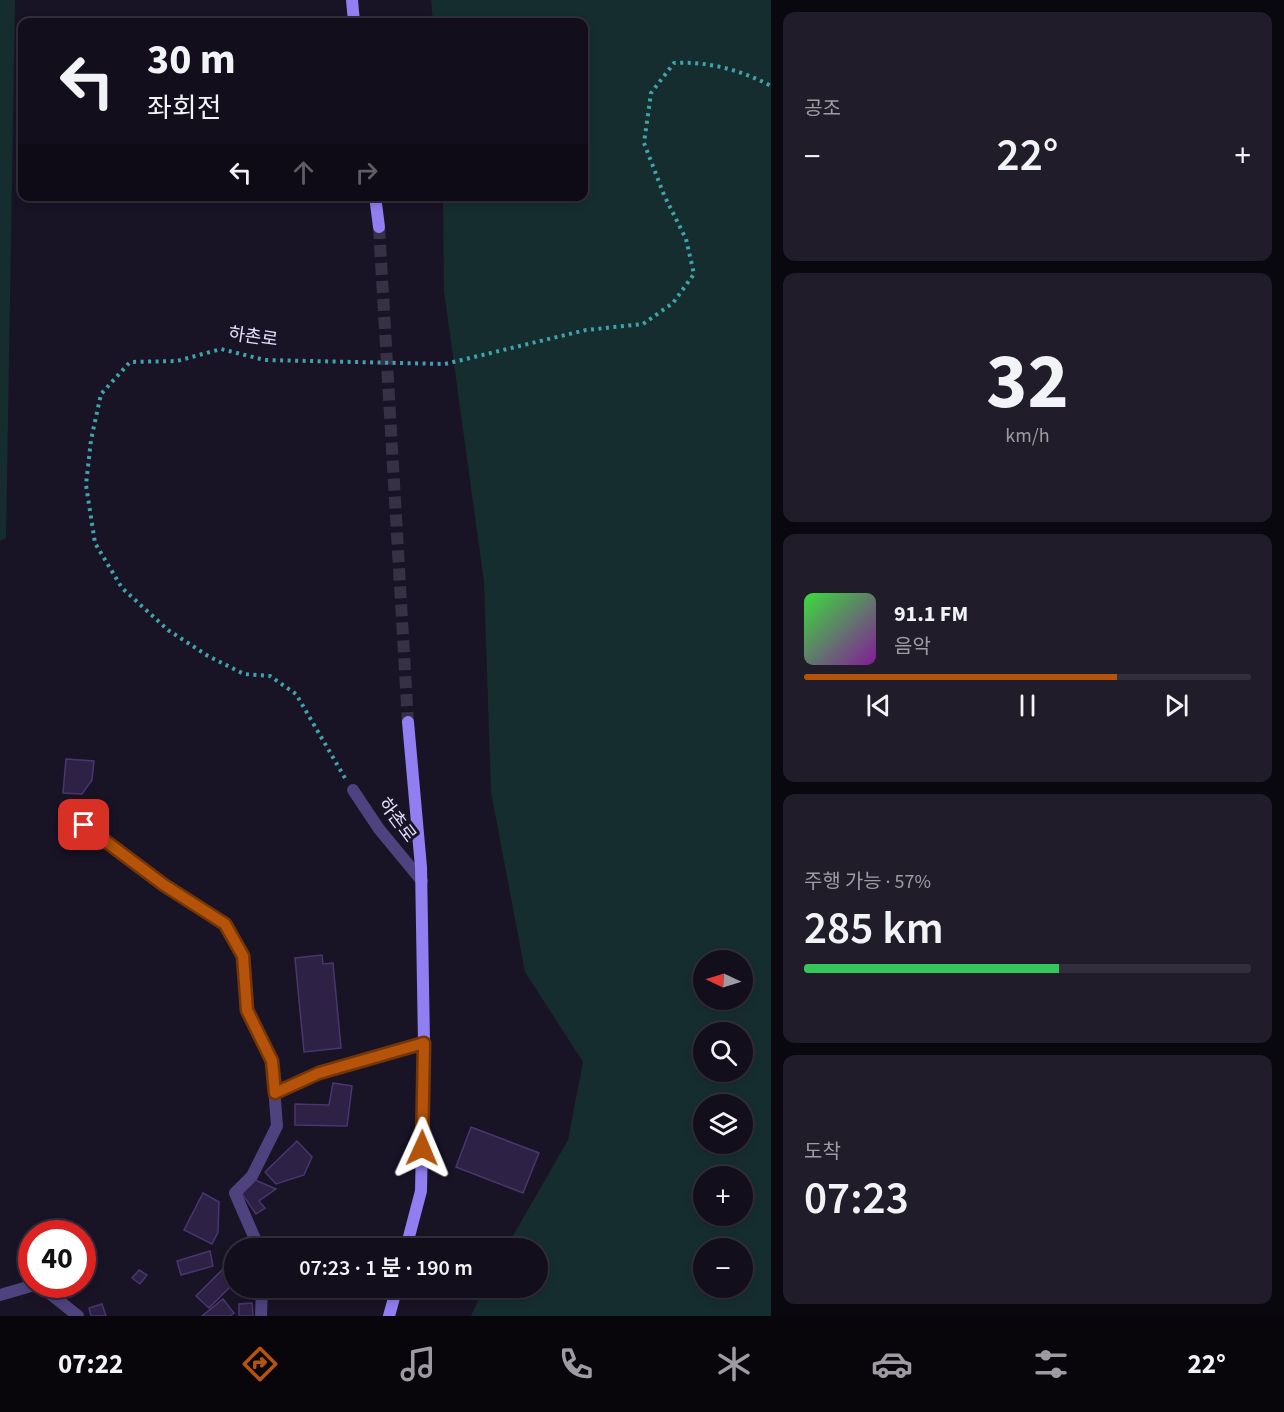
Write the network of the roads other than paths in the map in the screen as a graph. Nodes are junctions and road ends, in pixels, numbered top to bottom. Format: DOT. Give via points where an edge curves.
graph roads {
  1 [pos="352,0"];
  2 [pos="354,18"];
  3 [pos="376,201"];
  4 [pos="379,227"];
  5 [pos="408,722"];
  6 [pos="353,790"];
  7 [pos="84,825"];
  8 [pos="422,880"];
  9 [pos="424,1043"];
  10 [pos="275,1093"];
  11 [pos="255,1238"];
  12 [pos="409,1238"];
  13 [pos="0,1295"];
  14 [pos="262,1298"];
  15 [pos="393,1298"];
  16 [pos="78,1316"];
  17 [pos="261,1316"];
  18 [pos="389,1316"];
  1 -- 2 [label="street"];
  3 -- 4 [label="street"];
  5 -- 8 [label="street, 하촌로"];
  6 -- 8 [label="street, 하촌로" via="379,829"];
  7 -- 10 [label="street" via="164,885 225,924 243,956 247,1010 272,1061"];
  8 -- 9 [label="street, 하촌로"];
  9 -- 10 [label="lane" via="319,1073"];
  9 -- 12 [label="street, 하촌로" via="421,1191"];
  10 -- 11 [label="street" via="277,1126 252,1176 235,1193"];
  13 -- 16 [label="street" via="38,1284"];
  14 -- 17 [label="street"];
  15 -- 18 [label="street"];
}
